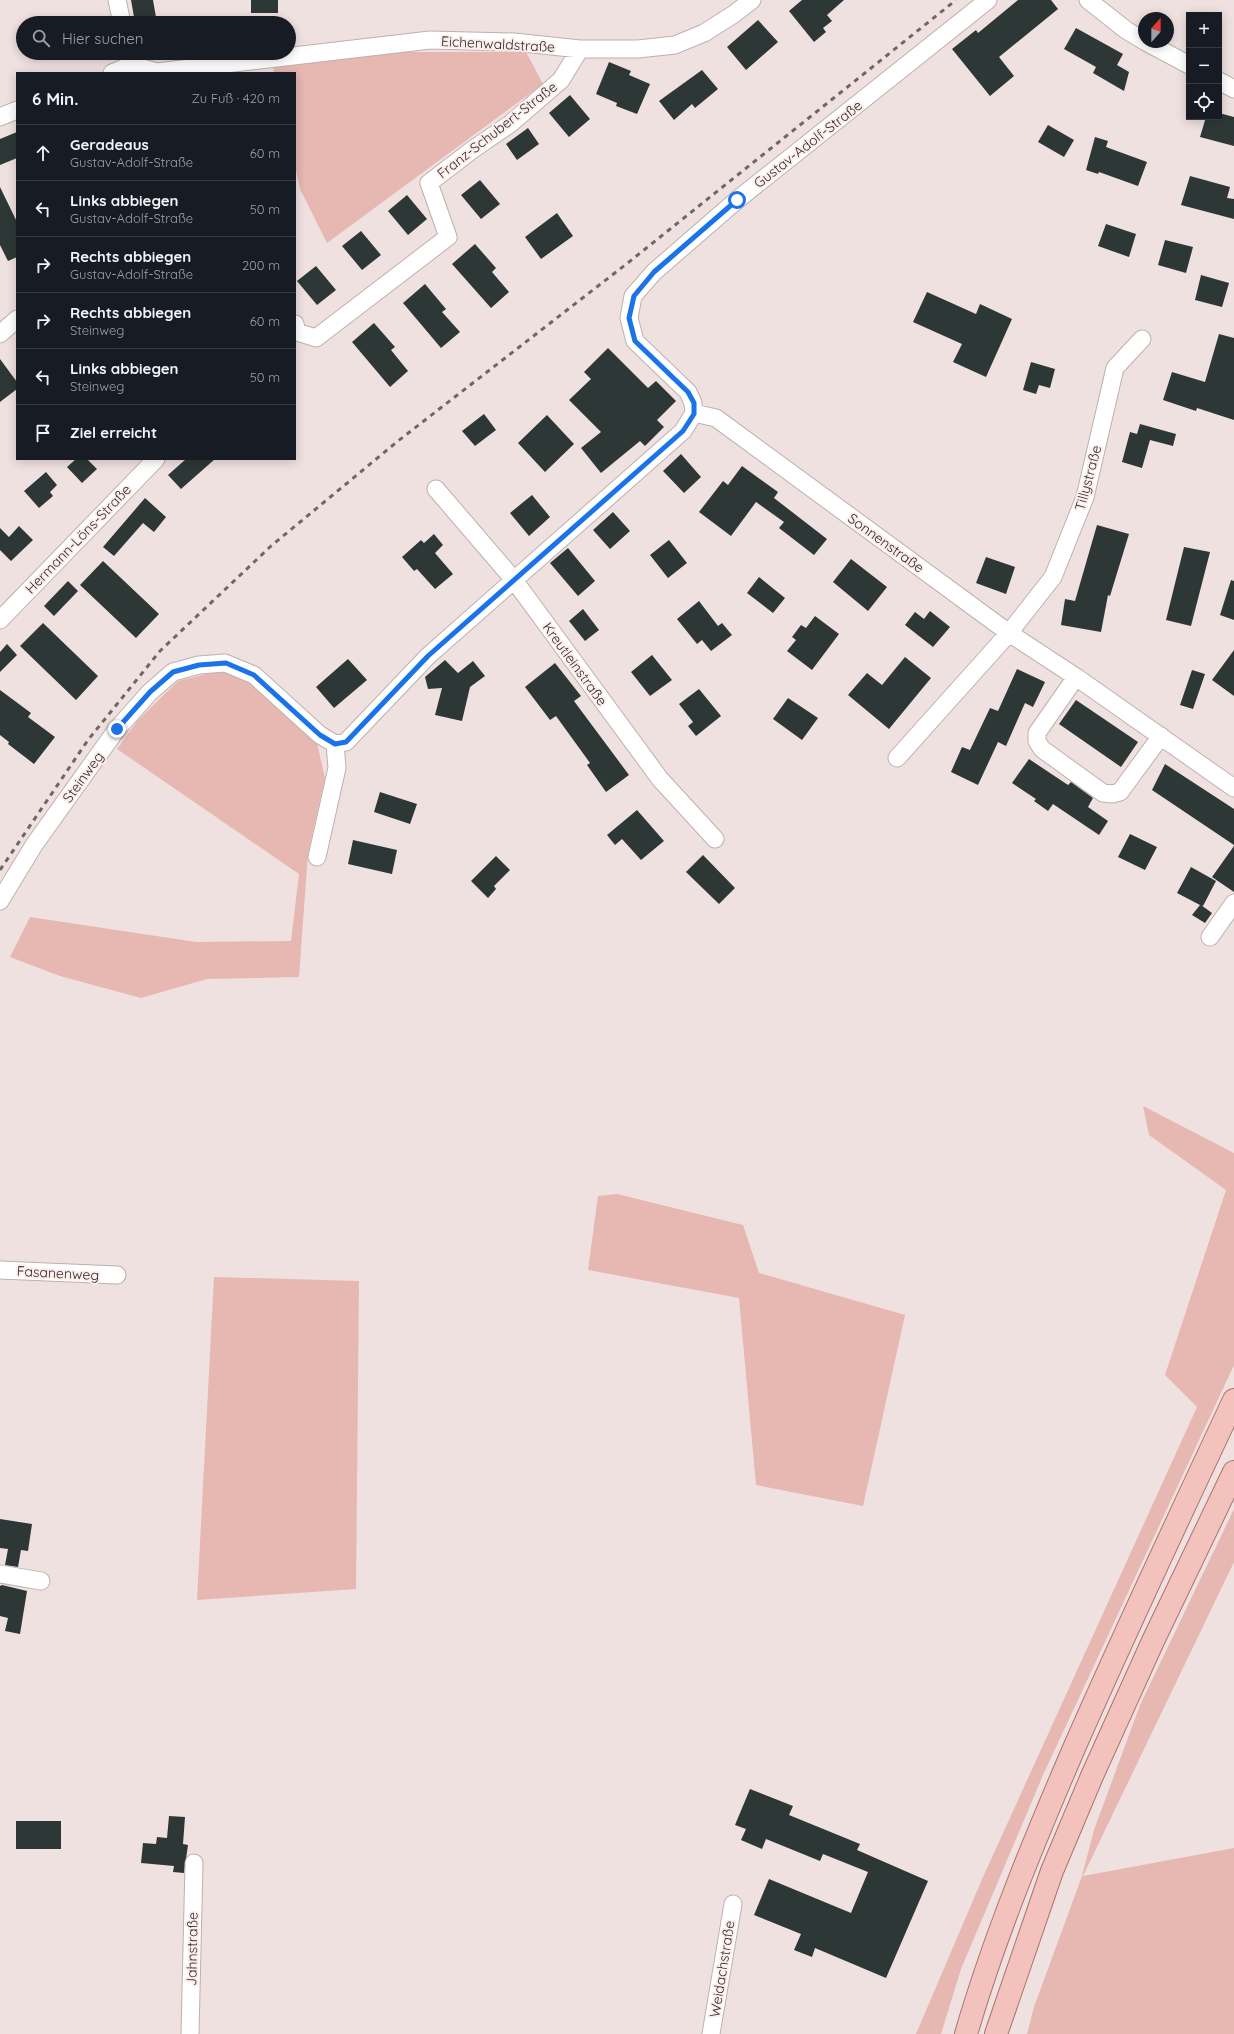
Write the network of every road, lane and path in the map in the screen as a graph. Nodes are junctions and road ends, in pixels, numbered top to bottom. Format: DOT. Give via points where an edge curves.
graph roads {
  1 [pos="117,0"];
  2 [pos="752,0"];
  3 [pos="988,0"];
  4 [pos="1088,0"];
  5 [pos="120,16"];
  6 [pos="1138,37"];
  7 [pos="1158,48"];
  8 [pos="580,49"];
  9 [pos="296,55"];
  10 [pos="250,60"];
  11 [pos="1186,63"];
  12 [pos="131,64"];
  13 [pos="114,72"];
  14 [pos="156,72"];
  15 [pos="156,72"];
  16 [pos="1222,83"];
  17 [pos="1234,89"];
  18 [pos="16,110"];
  19 [pos="0,117"];
  20 [pos="16,319"];
  21 [pos="296,331"];
  22 [pos="0,334"];
  23 [pos="1142,339"];
  24 [pos="694,414"];
  25 [pos="155,460"];
  26 [pos="436,489"];
  27 [pos="514,580"];
  28 [pos="0,620"];
  29 [pos="1008,633"];
  30 [pos="1076,677"];
  31 [pos="1161,736"];
  32 [pos="341,743"];
  33 [pos="897,758"];
  34 [pos="1234,788"];
  35 [pos="715,839"];
  36 [pos="317,857"];
  37 [pos="0,901"];
  38 [pos="1234,903"];
  39 [pos="1210,937"];
  40 [pos="0,1270"];
  41 [pos="117,1275"];
  42 [pos="1234,1400"];
  43 [pos="1234,1472"];
  44 [pos="0,1574"];
  45 [pos="41,1581"];
  46 [pos="194,1863"];
  47 [pos="733,1904"];
  48 [pos="1010,1991"];
  49 [pos="190,2034"];
  50 [pos="712,2034"];
  51 [pos="966,2034"];
  52 [pos="996,2034"];
  53 [pos="1007,2034"];
  1 -- 5 [label="street"];
  2 -- 8 [label="street, Eichenwaldstraße" via="704,33 676,45 638,49"];
  3 -- 24 [label="street, Gustav-Adolf-Straße" via="737,200 654,272 634,296 629,318 635,341 688,392 694,403"];
  4 -- 6 [label="street"];
  7 -- 11 [label="street"];
  8 -- 9 [label="street, Eichenwaldstraße" via="514,42 430,40"];
  8 -- 21 [label="street, Franz-Schubert-Straße" via="561,80 510,124 429,184 448,237 316,338"];
  10 -- 14 [label="street, Eichenwaldstraße"];
  12 -- 13 [label="street"];
  12 -- 15 [label="street, Eichenwaldstraße"];
  16 -- 17 [label="street"];
  18 -- 19 [label="street"];
  20 -- 22 [label="street"];
  23 -- 29 [label="street, Tillystraße" via="1115,368 1085,497 1053,577"];
  24 -- 27 [label="street" via="683,431"];
  24 -- 29 [label="street, Sonnenstraße" via="716,418"];
  25 -- 28 [label="street, Hermann-Löns-Straße"];
  26 -- 27 [label="street, Kreutleinstraße"];
  27 -- 32 [label="street" via="428,656"];
  27 -- 35 [label="street, Kreutleinstraße" via="660,779"];
  29 -- 30 [label="street, Sonnenstraße"];
  29 -- 33 [label="street, Tillystraße"];
  30 -- 31 [label="street, Sonnenstraße"];
  30 -- 31 [label="street" via="1037,733 1037,741 1042,749 1103,793 1120,792"];
  31 -- 34 [label="street, Sonnenstraße"];
  32 -- 36 [label="street"];
  32 -- 37 [label="street, Steinweg" via="320,735 254,675 226,663 199,665 173,672 150,692 117,729 34,845"];
  38 -- 39 [label="street"];
  40 -- 41 [label="street, Fasanenweg"];
  42 -- 51 [label="main road" via="1128,1625 1028,1855 982,1979"];
  43 -- 48 [label="main road" via="1092,1776 1052,1870"];
  44 -- 45 [label="street"];
  46 -- 49 [label="street, Jahnstraße"];
  47 -- 50 [label="street, Weidachstraße"];
  48 -- 52 [label="main road"];
  48 -- 53 [label="main road"];
}
